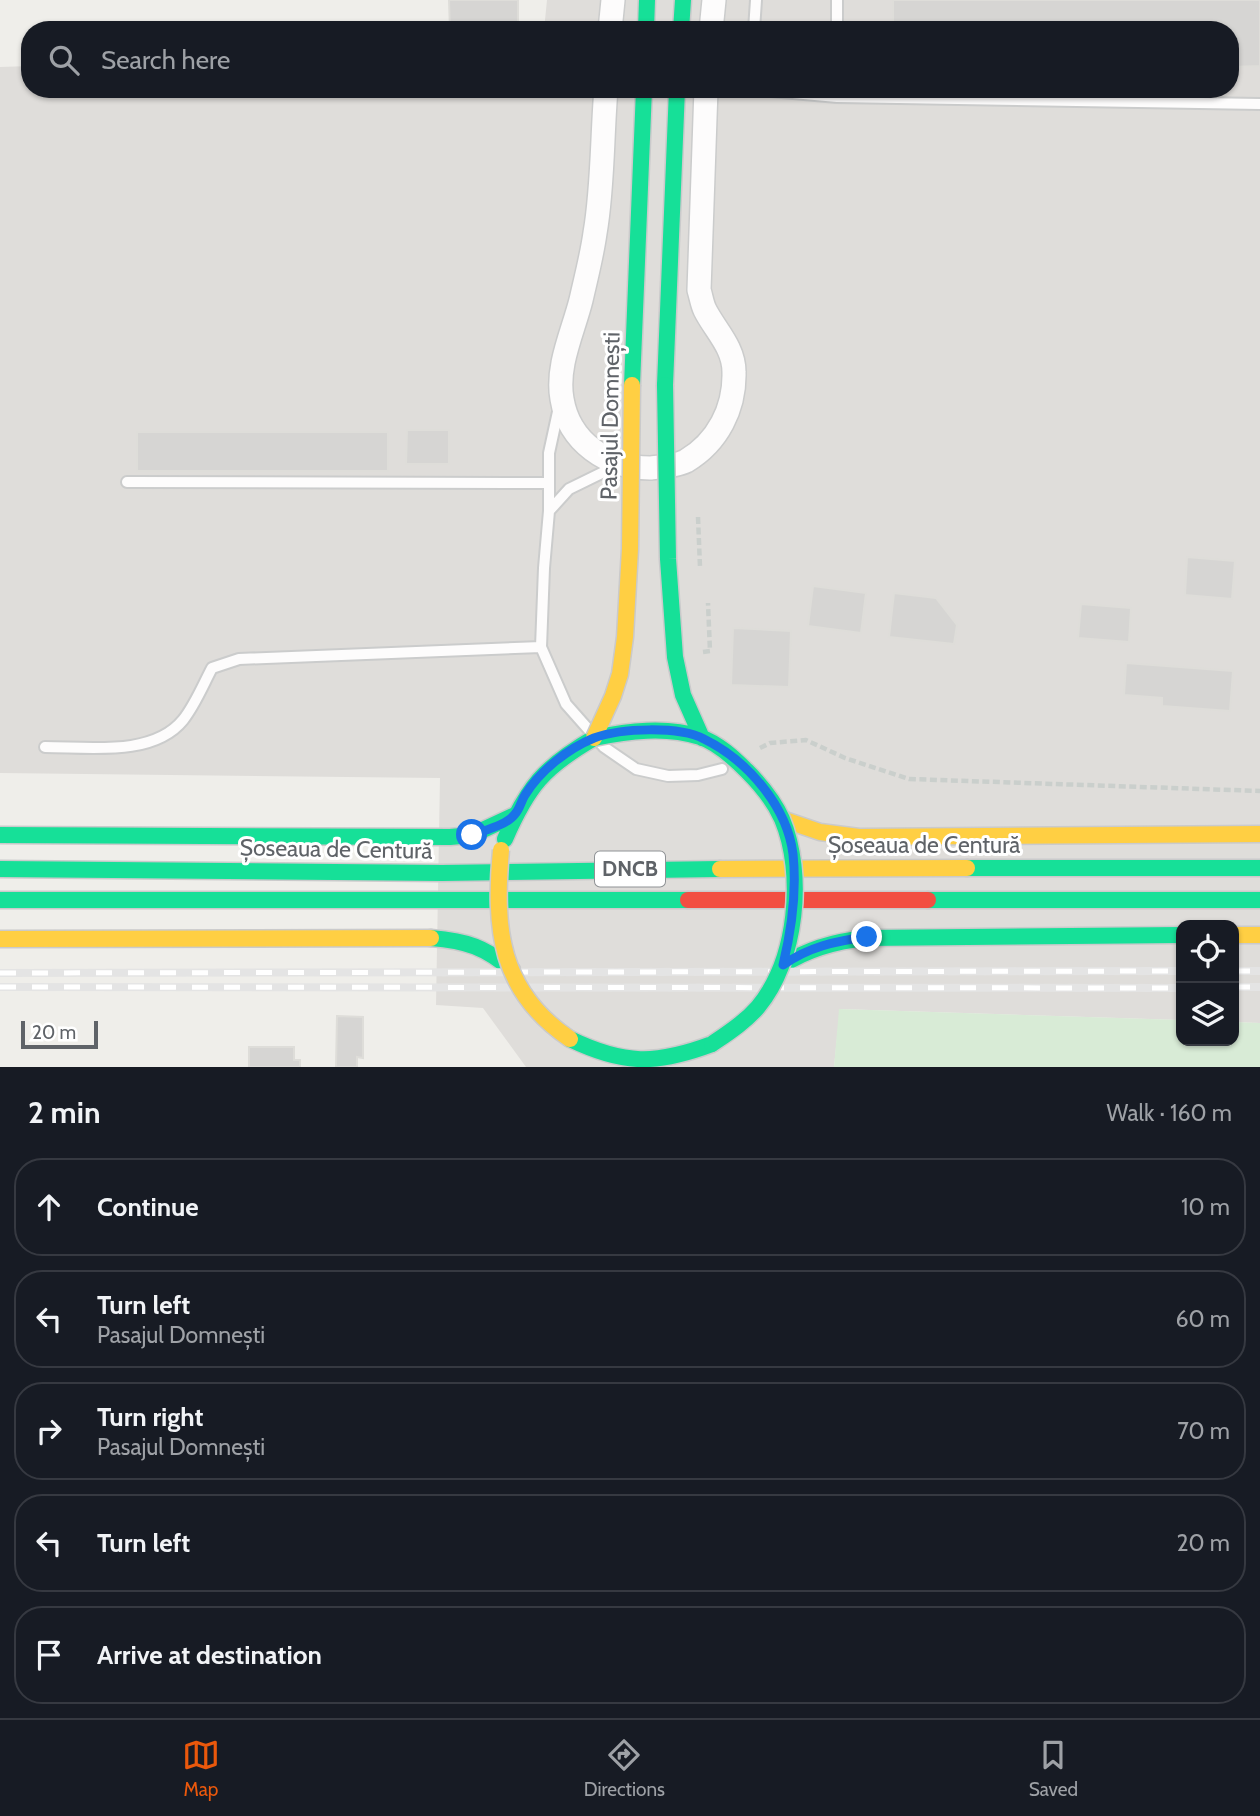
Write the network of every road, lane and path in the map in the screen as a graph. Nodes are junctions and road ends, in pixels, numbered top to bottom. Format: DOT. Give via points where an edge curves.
graph roads {
  1 [pos="613,0"];
  2 [pos="647,0"];
  3 [pos="683,0"];
  4 [pos="714,0"];
  5 [pos="756,0"];
  6 [pos="837,0"];
  7 [pos="611,21"];
  8 [pos="646,21"];
  9 [pos="682,21"];
  10 [pos="712,21"];
  11 [pos="755,21"];
  12 [pos="837,21"];
  13 [pos="605,98"];
  14 [pos="644,98"];
  15 [pos="677,98"];
  16 [pos="706,98"];
  17 [pos="1029,98"];
  18 [pos="1260,104"];
  19 [pos="561,398"];
  20 [pos="620,464"];
  21 [pos="127,482"];
  22 [pos="549,483"];
  23 [pos="698,507"];
  24 [pos="549,511"];
  25 [pos="700,571"];
  26 [pos="708,603"];
  27 [pos="702,642"];
  28 [pos="541,647"];
  29 [pos="594,738"];
  30 [pos="702,738"];
  31 [pos="45,747"];
  32 [pos="722,769"];
  33 [pos="1260,791"];
  34 [pos="515,815"];
  35 [pos="782,819"];
  36 [pos="1260,834"];
  37 [pos="0,835"];
  38 [pos="1260,868"];
  39 [pos="0,869"];
  40 [pos="0,900"];
  41 [pos="1260,901"];
  42 [pos="1176,935"];
  43 [pos="1239,935"];
  44 [pos="1260,935"];
  45 [pos="0,939"];
  46 [pos="783,965"];
  47 [pos="512,970"];
  48 [pos="570,1039"];
  49 [pos="712,1044"];
  50 [pos="584,1060"];
  51 [pos="697,1067"];
  1 -- 7 [label="street"];
  2 -- 8 [label="main road"];
  3 -- 9 [label="main road"];
  4 -- 10 [label="street"];
  5 -- 11 [label="lane"];
  6 -- 12 [label="lane"];
  13 -- 19 [label="street" via="596,231 566,348"];
  14 -- 29 [label="main road, Pasajul Domnești, bridge" via="625,637 614,696"];
  15 -- 30 [label="main road, bridge" via="665,385 668,559 675,657 683,695"];
  16 -- 20 [label="street" via="699,290 704,308 730,352 734,370 731,403 719,430 685,461 663,467"];
  17 -- 18 [label="lane"];
  19 -- 20 [label="street" via="580,440"];
  19 -- 22 [label="lane" via="549,453"];
  20 -- 24 [label="lane" via="569,489"];
  21 -- 22 [label="lane"];
  22 -- 24 [label="lane"];
  23 -- 25 [label="path"];
  24 -- 28 [label="lane"];
  26 -- 27 [label="path" via="710,652 702,652"];
  28 -- 31 [label="lane" via="239,659 212,668 183,719 168,734 140,746"];
  28 -- 32 [label="lane" via="566,704 604,747 636,769 678,775"];
  29 -- 30 [label="main road, bridge" via="662,730"];
  29 -- 34 [label="main road" via="540,775"];
  30 -- 35 [label="main road, bridge" via="765,789"];
  32 -- 33 [label="path" via="770,743 806,740 909,779"];
  34 -- 37 [label="main road" via="472,835 450,837"];
  34 -- 47 [label="main road, bridge" via="501,850 498,889 499,927"];
  35 -- 36 [label="main road" via="823,834 859,837"];
  35 -- 46 [label="main road, bridge" via="793,852 794,890 793,928"];
  38 -- 39 [label="main road, Șoseaua de Centură / DNCB" via="442,873"];
  40 -- 41 [label="main road, DNCB"];
  42 -- 46 [label="main road" via="867,937 823,944"];
  43 -- 44 [label="main road"];
  45 -- 47 [label="main road" via="432,938 471,942 492,952"];
  46 -- 49 [label="main road, bridge" via="762,1001"];
  47 -- 48 [label="main road, bridge" via="544,1020"];
  48 -- 49 [label="main road" via="621,1060 660,1062"];
  48 -- 50 [label="main road"];
  49 -- 51 [label="main road"];
}
